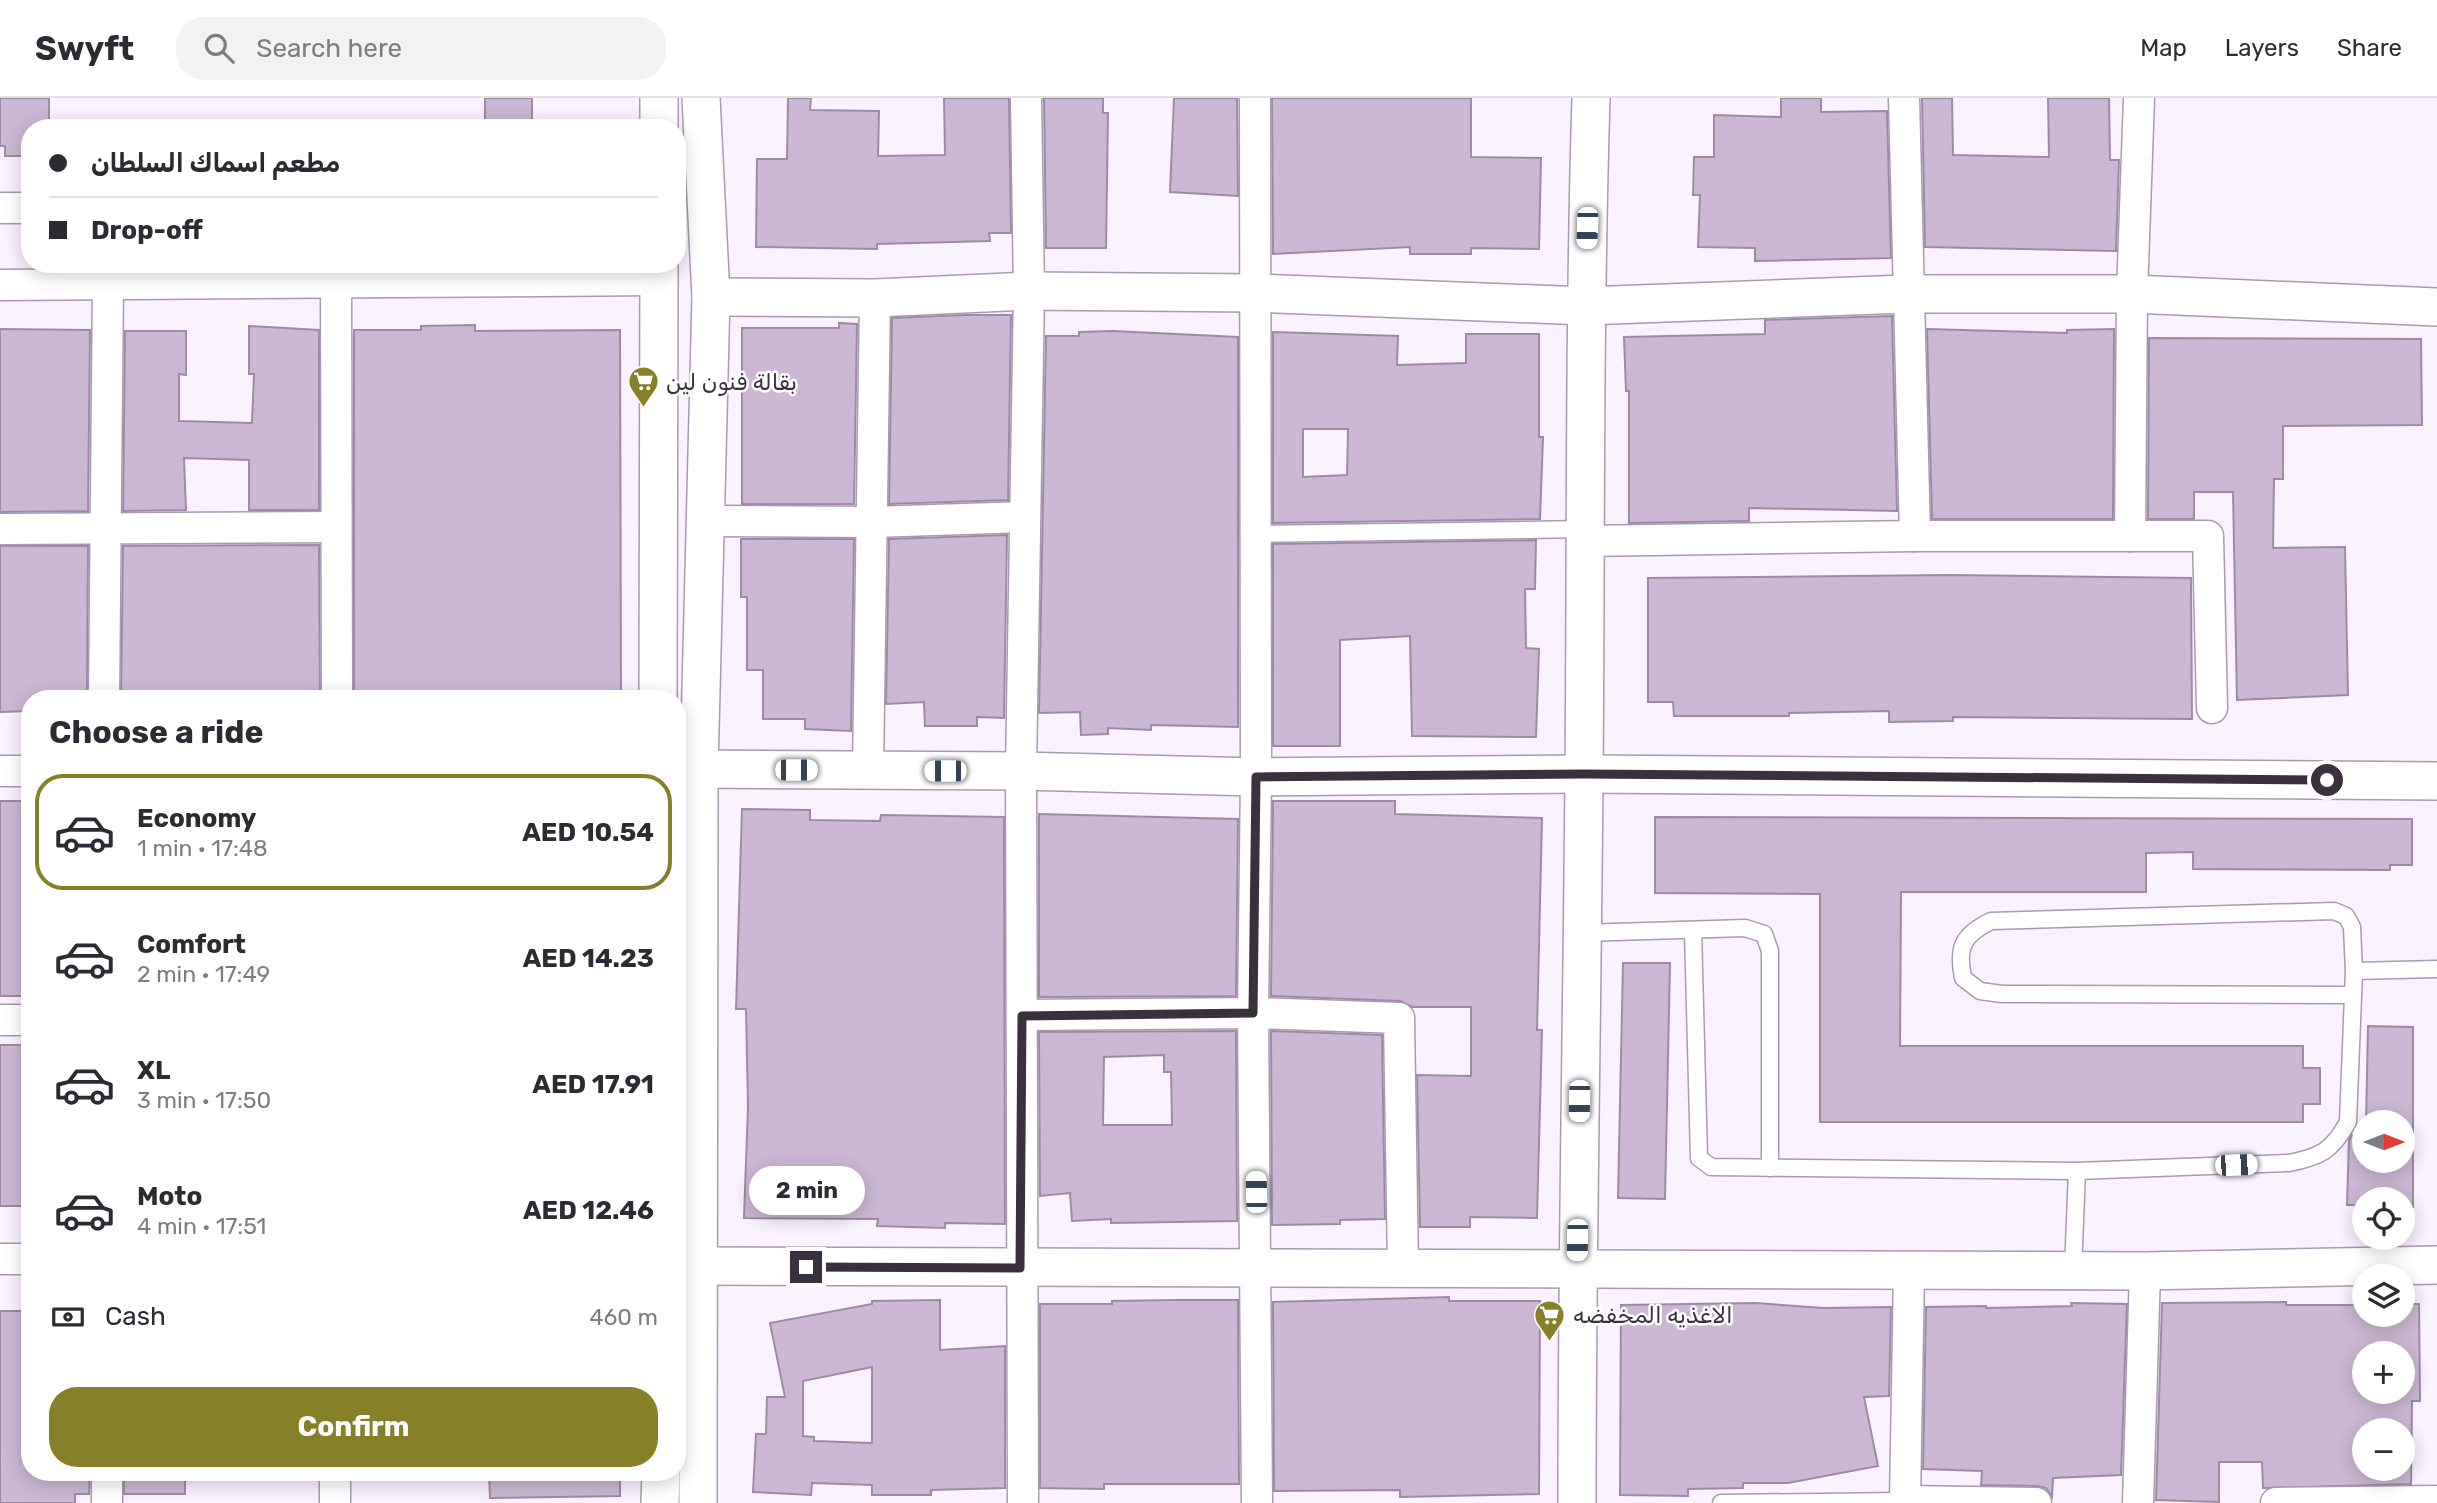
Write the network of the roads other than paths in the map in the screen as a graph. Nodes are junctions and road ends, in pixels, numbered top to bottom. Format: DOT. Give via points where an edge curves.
graph roads {
  1 [pos="659,98"];
  2 [pos="701,98"];
  3 [pos="1026,98"];
  4 [pos="1255,98"];
  5 [pos="1591,98"];
  6 [pos="1904,98"];
  7 [pos="2139,98"];
  8 [pos="659,119"];
  9 [pos="0,208"];
  10 [pos="21,208"];
  11 [pos="508,273"];
  12 [pos="659,273"];
  13 [pos="336,282"];
  14 [pos="108,284"];
  15 [pos="0,285"];
  16 [pos="1029,290"];
  17 [pos="1254,293"];
  18 [pos="1906,294"];
  19 [pos="2132,294"];
  20 [pos="711,297"];
  21 [pos="875,298"];
  22 [pos="1585,306"];
  23 [pos="2437,307"];
  24 [pos="1024,517"];
  25 [pos="705,521"];
  26 [pos="872,522"];
  27 [pos="337,527"];
  28 [pos="0,529"];
  29 [pos="106,529"];
  30 [pos="1254,534"];
  31 [pos="1584,535"];
  32 [pos="1915,536"];
  33 [pos="2130,536"];
  34 [pos="104,690"];
  35 [pos="337,690"];
  36 [pos="658,690"];
  37 [pos="2212,708"];
  38 [pos="688,761"];
  39 [pos="868,770"];
  40 [pos="0,771"];
  41 [pos="21,771"];
  42 [pos="1021,771"];
  43 [pos="1584,774"];
  44 [pos="1256,777"];
  45 [pos="2437,781"];
  46 [pos="1693,931"];
  47 [pos="1582,933"];
  48 [pos="2437,969"];
  49 [pos="2354,971"];
  50 [pos="2353,995"];
  51 [pos="1253,1013"];
  52 [pos="1022,1016"];
  53 [pos="0,1020"];
  54 [pos="21,1020"];
  55 [pos="1770,1168"];
  56 [pos="2077,1171"];
  57 [pos="0,1259"];
  58 [pos="21,1259"];
  59 [pos="2437,1265"];
  60 [pos="699,1266"];
  61 [pos="1020,1268"];
  62 [pos="1257,1268"];
  63 [pos="1577,1268"];
  64 [pos="1403,1269"];
  65 [pos="1909,1270"];
  66 [pos="2073,1270"];
  67 [pos="2145,1271"];
  68 [pos="107,1481"];
  69 [pos="335,1481"];
  70 [pos="660,1481"];
  71 [pos="2437,1501"];
  72 [pos="1905,1502"];
  73 [pos="107,1503"];
  74 [pos="335,1503"];
  75 [pos="660,1503"];
  76 [pos="698,1503"];
  77 [pos="711,1503"];
  78 [pos="1023,1503"];
  79 [pos="1256,1503"];
  80 [pos="1577,1503"];
  81 [pos="1721,1503"];
  82 [pos="2036,1503"];
  83 [pos="2138,1503"];
  84 [pos="2276,1503"];
  1 -- 8 [label="street"];
  2 -- 20 [label="street"];
  3 -- 16 [label="street"];
  4 -- 17 [label="street"];
  5 -- 22 [label="street"];
  6 -- 18 [label="street"];
  7 -- 19 [label="street"];
  9 -- 10 [label="street"];
  11 -- 13 [label="street"];
  12 -- 36 [label="street"];
  13 -- 14 [label="street"];
  13 -- 27 [label="street"];
  14 -- 15 [label="street"];
  14 -- 29 [label="street"];
  16 -- 17 [label="street"];
  16 -- 21 [label="street"];
  16 -- 24 [label="street"];
  17 -- 22 [label="street"];
  17 -- 30 [label="street"];
  18 -- 19 [label="street"];
  18 -- 22 [label="street"];
  18 -- 32 [label="street"];
  19 -- 23 [label="street"];
  19 -- 33 [label="street"];
  20 -- 21 [label="street"];
  20 -- 25 [label="street"];
  21 -- 26 [label="street"];
  22 -- 31 [label="street"];
  24 -- 26 [label="street"];
  24 -- 42 [label="street"];
  25 -- 26 [label="street"];
  25 -- 38 [label="street"];
  26 -- 39 [label="street"];
  27 -- 29 [label="street"];
  27 -- 35 [label="street"];
  28 -- 29 [label="street"];
  29 -- 34 [label="street"];
  30 -- 31 [label="lane"];
  30 -- 44 [label="street"];
  31 -- 32 [label="street"];
  31 -- 43 [label="street"];
  32 -- 33 [label="street"];
  33 -- 37 [label="street" via="2207,536"];
  38 -- 39 [label="street"];
  38 -- 60 [label="street"];
  39 -- 42 [label="street"];
  40 -- 41 [label="street"];
  42 -- 44 [label="street"];
  42 -- 52 [label="street"];
  43 -- 44 [label="street"];
  43 -- 45 [label="street"];
  43 -- 47 [label="street"];
  44 -- 51 [label="street"];
  46 -- 47 [label="lane"];
  46 -- 55 [label="lane" via="1699,1158 1711,1167"];
  46 -- 55 [label="lane" via="1745,928 1764,934 1770,951"];
  47 -- 63 [label="street"];
  48 -- 49 [label="lane"];
  49 -- 50 [label="lane"];
  49 -- 50 [label="lane" via="2352,927 2346,916 2334,911 1991,921 1964,941 1960,961 1963,978 1980,990 2002,994"];
  50 -- 56 [label="lane" via="2348,1122 2337,1143 2315,1158 2289,1163"];
  51 -- 52 [label="street"];
  51 -- 62 [label="street"];
  51 -- 64 [label="street" via="1399,1018"];
  52 -- 61 [label="street"];
  53 -- 54 [label="street"];
  55 -- 56 [label="lane"];
  56 -- 66 [label="lane"];
  57 -- 58 [label="street"];
  59 -- 67 [label="street"];
  60 -- 61 [label="street"];
  60 -- 76 [label="street"];
  61 -- 62 [label="street"];
  61 -- 78 [label="street"];
  62 -- 64 [label="street"];
  62 -- 79 [label="street"];
  63 -- 64 [label="street"];
  63 -- 65 [label="street"];
  63 -- 80 [label="street"];
  65 -- 66 [label="street"];
  65 -- 72 [label="street"];
  66 -- 67 [label="street"];
  67 -- 83 [label="street"];
  68 -- 73 [label="street"];
  69 -- 74 [label="street"];
  70 -- 75 [label="street"];
  71 -- 84 [label="street"];
  72 -- 81 [label="lane"];
  72 -- 82 [label="street"];
  76 -- 77 [label="street"];
}
